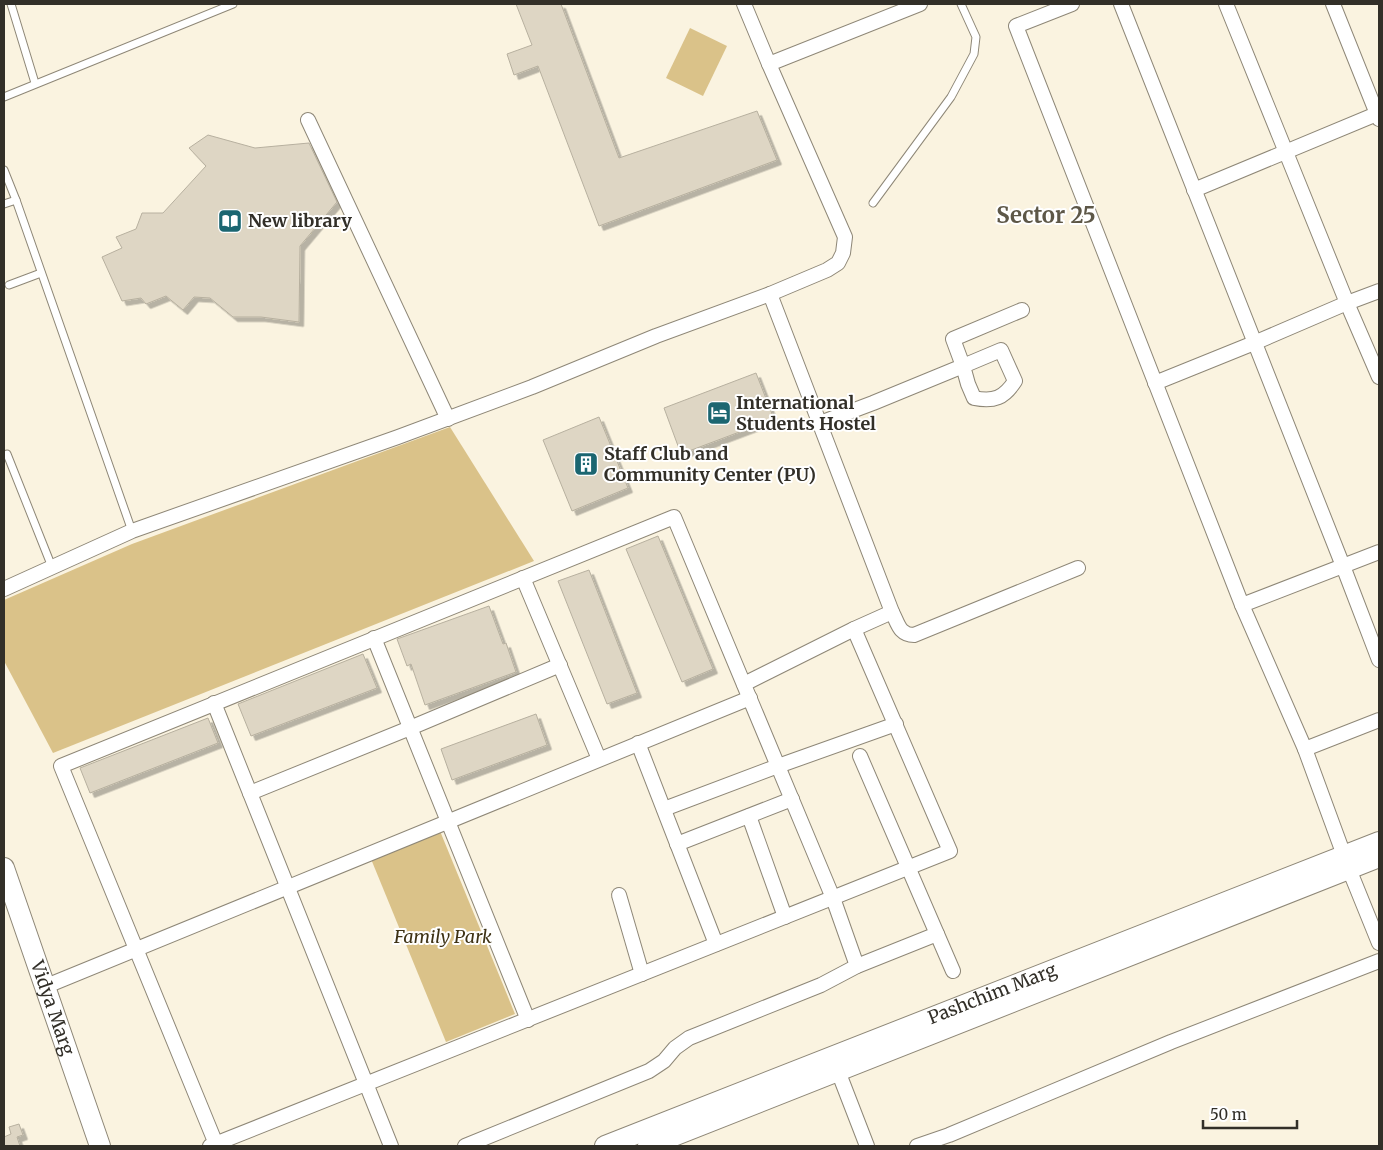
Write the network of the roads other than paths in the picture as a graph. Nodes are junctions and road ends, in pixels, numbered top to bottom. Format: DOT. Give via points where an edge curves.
graph roads {
  1 [pos="12,4"];
  2 [pos="233,4"];
  3 [pos="744,4"];
  4 [pos="920,4"];
  5 [pos="960,4"];
  6 [pos="1072,4"];
  7 [pos="1121,4"];
  8 [pos="1226,4"];
  9 [pos="1333,4"];
  10 [pos="769,64"];
  11 [pos="35,83"];
  12 [pos="4,97"];
  13 [pos="1379,115"];
  14 [pos="308,120"];
  15 [pos="1286,152"];
  16 [pos="4,170"];
  17 [pos="1194,190"];
  18 [pos="16,200"];
  19 [pos="873,203"];
  20 [pos="4,204"];
  21 [pos="41,274"];
  22 [pos="9,285"];
  23 [pos="1379,290"];
  24 [pos="770,294"];
  25 [pos="1347,302"];
  26 [pos="1022,310"];
  27 [pos="1254,343"];
  28 [pos="1379,377"];
  29 [pos="1155,383"];
  30 [pos="448,419"];
  31 [pos="820,423"];
  32 [pos="7,454"];
  33 [pos="132,531"];
  34 [pos="1379,552"];
  35 [pos="1343,566"];
  36 [pos="52,567"];
  37 [pos="1078,568"];
  38 [pos="523,578"];
  39 [pos="4,589"];
  40 [pos="1242,605"];
  41 [pos="892,612"];
  42 [pos="854,629"];
  43 [pos="374,638"];
  44 [pos="1379,660"];
  45 [pos="560,665"];
  46 [pos="744,684"];
  47 [pos="750,698"];
  48 [pos="214,702"];
  49 [pos="1379,720"];
  50 [pos="896,724"];
  51 [pos="410,728"];
  52 [pos="638,743"];
  53 [pos="1305,750"];
  54 [pos="860,756"];
  55 [pos="599,759"];
  56 [pos="778,766"];
  57 [pos="250,792"];
  58 [pos="792,799"];
  59 [pos="664,809"];
  60 [pos="749,816"];
  61 [pos="448,821"];
  62 [pos="1379,842"];
  63 [pos="677,844"];
  64 [pos="1379,857"];
  65 [pos="1347,862"];
  66 [pos="4,868"];
  67 [pos="909,868"];
  68 [pos="288,887"];
  69 [pos="619,895"];
  70 [pos="833,898"];
  71 [pos="4,900"];
  72 [pos="785,917"];
  73 [pos="937,934"];
  74 [pos="716,944"];
  75 [pos="1379,944"];
  76 [pos="136,949"];
  77 [pos="1379,961"];
  78 [pos="858,966"];
  79 [pos="953,971"];
  80 [pos="642,974"];
  81 [pos="44,986"];
  82 [pos="528,1020"];
  83 [pos="838,1071"];
  84 [pos="366,1084"];
  85 [pos="213,1145"];
  86 [pos="88,1146"];
  87 [pos="100,1146"];
  88 [pos="391,1146"];
  89 [pos="465,1146"];
  90 [pos="605,1146"];
  91 [pos="648,1146"];
  92 [pos="867,1146"];
  93 [pos="917,1146"];
  1 -- 11 [label="lane"];
  2 -- 11 [label="lane"];
  3 -- 10 [label="street"];
  4 -- 10 [label="street"];
  5 -- 19 [label="lane" via="976,37 974,54 951,97"];
  6 -- 29 [label="street" via="1016,26"];
  7 -- 17 [label="street"];
  8 -- 15 [label="street"];
  9 -- 13 [label="street"];
  10 -- 24 [label="street" via="845,237 838,263"];
  11 -- 12 [label="lane"];
  13 -- 15 [label="street"];
  14 -- 30 [label="street"];
  15 -- 17 [label="street"];
  15 -- 25 [label="street"];
  16 -- 18 [label="lane"];
  17 -- 27 [label="street"];
  18 -- 20 [label="lane"];
  18 -- 21 [label="lane"];
  21 -- 22 [label="lane"];
  21 -- 33 [label="lane"];
  23 -- 25 [label="street"];
  24 -- 30 [label="street"];
  24 -- 31 [label="street"];
  25 -- 27 [label="street"];
  25 -- 28 [label="street"];
  26 -- 31 [label="street" via="953,339 963,366"];
  27 -- 29 [label="street"];
  27 -- 35 [label="street"];
  29 -- 40 [label="street"];
  30 -- 33 [label="street"];
  31 -- 41 [label="street"];
  32 -- 36 [label="lane"];
  33 -- 36 [label="street"];
  34 -- 35 [label="street"];
  35 -- 40 [label="street"];
  35 -- 44 [label="street"];
  36 -- 39 [label="street"];
  37 -- 41 [label="street" via="914,635 902,632"];
  38 -- 43 [label="street"];
  38 -- 45 [label="street"];
  38 -- 46 [label="street" via="674,517"];
  40 -- 53 [label="street"];
  41 -- 42 [label="street"];
  42 -- 46 [label="street"];
  42 -- 50 [label="street"];
  43 -- 48 [label="street"];
  43 -- 51 [label="street"];
  45 -- 51 [label="street"];
  45 -- 55 [label="street"];
  46 -- 47 [label="street"];
  47 -- 52 [label="street"];
  47 -- 56 [label="street"];
  48 -- 57 [label="street"];
  48 -- 76 [label="street" via="61,766"];
  49 -- 53 [label="street"];
  50 -- 56 [label="street"];
  50 -- 67 [label="street" via="950,851"];
  51 -- 57 [label="street"];
  51 -- 61 [label="street"];
  52 -- 55 [label="street"];
  52 -- 59 [label="street"];
  53 -- 65 [label="street"];
  54 -- 67 [label="street"];
  55 -- 61 [label="street"];
  56 -- 58 [label="street"];
  56 -- 59 [label="street"];
  57 -- 68 [label="street"];
  58 -- 60 [label="street"];
  58 -- 70 [label="street"];
  59 -- 63 [label="street"];
  60 -- 63 [label="street"];
  60 -- 72 [label="street"];
  61 -- 68 [label="street"];
  61 -- 82 [label="street"];
  62 -- 65 [label="main road, Pashchim Marg"];
  63 -- 74 [label="street"];
  64 -- 65 [label="main road"];
  65 -- 75 [label="street"];
  65 -- 83 [label="main road"];
  65 -- 90 [label="main road, Pashchim Marg"];
  66 -- 81 [label="main road, Vidya Marg"];
  67 -- 70 [label="street"];
  67 -- 73 [label="street"];
  68 -- 76 [label="street"];
  68 -- 84 [label="street"];
  69 -- 80 [label="street"];
  70 -- 72 [label="street"];
  70 -- 78 [label="street"];
  71 -- 86 [label="main road, Vidya Marg"];
  72 -- 74 [label="street"];
  73 -- 78 [label="street"];
  73 -- 79 [label="street"];
  74 -- 80 [label="street"];
  76 -- 81 [label="street"];
  76 -- 85 [label="street"];
  77 -- 93 [label="street"];
  78 -- 89 [label="street" via="820,985 689,1038 649,1071"];
  80 -- 82 [label="street"];
  81 -- 87 [label="main road, Vidya Marg"];
  82 -- 84 [label="street"];
  83 -- 91 [label="main road"];
  83 -- 92 [label="street"];
  84 -- 85 [label="street"];
  84 -- 88 [label="street"];
}
